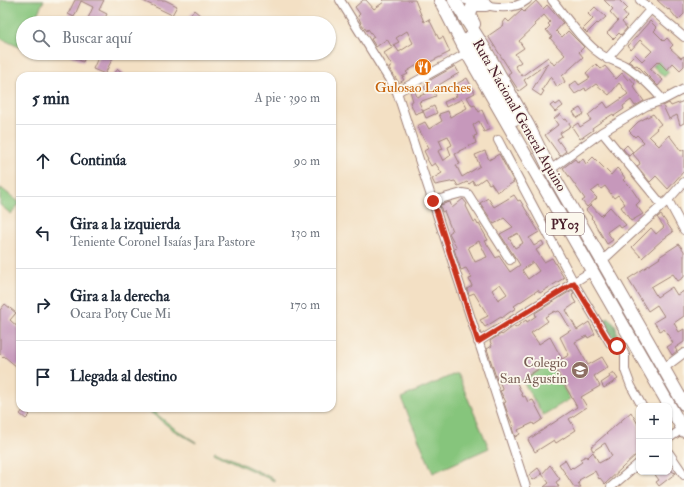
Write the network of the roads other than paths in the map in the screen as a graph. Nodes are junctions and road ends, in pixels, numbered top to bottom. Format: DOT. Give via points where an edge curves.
graph roads {
  1 [pos="340,0"];
  2 [pos="433,0"];
  3 [pos="440,0"];
  4 [pos="454,0"];
  5 [pos="466,0"];
  6 [pos="552,0"];
  7 [pos="640,0"];
  8 [pos="524,2"];
  9 [pos="482,3"];
  10 [pos="651,9"];
  11 [pos="450,18"];
  12 [pos="463,27"];
  13 [pos="684,38"];
  14 [pos="485,49"];
  15 [pos="467,54"];
  16 [pos="607,59"];
  17 [pos="684,89"];
  18 [pos="397,92"];
  19 [pos="663,100"];
  20 [pos="602,132"];
  21 [pos="498,140"];
  22 [pos="548,166"];
  23 [pos="684,182"];
  24 [pos="433,201"];
  25 [pos="665,202"];
  26 [pos="684,230"];
  27 [pos="510,260"];
  28 [pos="602,261"];
  29 [pos="592,271"];
  30 [pos="574,283"];
  31 [pos="478,342"];
  32 [pos="684,353"];
  33 [pos="664,368"];
  34 [pos="640,403"];
  35 [pos="684,404"];
  36 [pos="684,429"];
  37 [pos="672,436"];
  38 [pos="672,458"];
  39 [pos="636,466"];
  40 [pos="684,476"];
  41 [pos="526,487"];
  42 [pos="611,487"];
  1 -- 18 [label="street"];
  2 -- 11 [label="highway"];
  3 -- 11 [label="highway, Ruta Nacional General Aquino / PY03"];
  4 -- 14 [label="highway, Ruta Nacional General Aquino / PY03"];
  5 -- 9 [label="street"];
  6 -- 16 [label="street" via="590,46"];
  7 -- 10 [label="street"];
  8 -- 9 [label="street" via="498,7"];
  9 -- 14 [label="highway" via="474,6 470,13"];
  10 -- 13 [label="street"];
  10 -- 16 [label="street"];
  11 -- 15 [label="highway, Ruta Nacional General Aquino / PY03"];
  12 -- 22 [label="highway" via="532,147"];
  14 -- 22 [label="highway, Ruta Nacional General Aquino / PY03"];
  15 -- 18 [label="street"];
  15 -- 29 [label="highway, Ruta Nacional General Aquino / PY03"];
  16 -- 19 [label="street" via="626,66"];
  17 -- 19 [label="street"];
  18 -- 24 [label="street"];
  19 -- 20 [label="street" via="646,106"];
  20 -- 22 [label="street"];
  20 -- 25 [label="street"];
  21 -- 30 [label="street"];
  22 -- 28 [label="highway, Ruta Nacional General Aquino / PY03"];
  23 -- 25 [label="street"];
  24 -- 27 [label="street" via="468,194"];
  24 -- 31 [label="street"];
  25 -- 26 [label="street"];
  25 -- 28 [label="street"];
  28 -- 33 [label="highway, Ruta Nacional General Aquino / PY03"];
  29 -- 30 [label="street"];
  29 -- 36 [label="highway, Ruta Nacional General Aquino / PY03"];
  30 -- 31 [label="street"];
  30 -- 34 [label="street" via="610,343 623,351 625,370"];
  31 -- 41 [label="street"];
  32 -- 33 [label="street"];
  33 -- 35 [label="highway, Ruta Nacional General Aquino / PY03"];
  36 -- 37 [label="street"];
  38 -- 40 [label="street"];
  39 -- 42 [label="street"];
}
